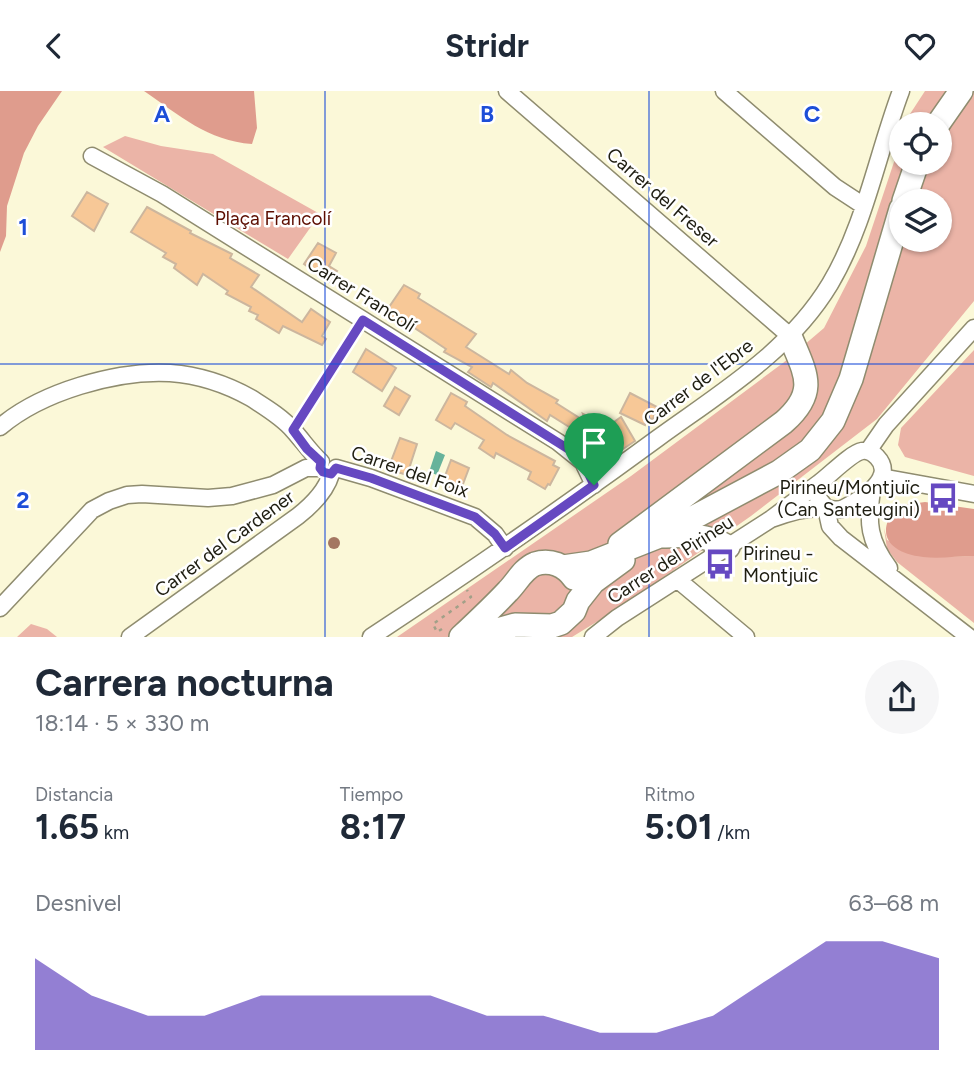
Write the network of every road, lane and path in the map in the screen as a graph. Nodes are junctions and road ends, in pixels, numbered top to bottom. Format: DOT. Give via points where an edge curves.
graph roads {
  1 [pos="507,91"];
  2 [pos="724,91"];
  3 [pos="901,91"];
  4 [pos="961,91"];
  5 [pos="946,112"];
  6 [pos="92,156"];
  7 [pos="864,206"];
  8 [pos="889,249"];
  9 [pos="363,320"];
  10 [pos="974,328"];
  11 [pos="790,336"];
  12 [pos="0,427"];
  13 [pos="293,430"];
  14 [pos="868,451"];
  15 [pos="327,468"];
  16 [pos="819,483"];
  17 [pos="877,483"];
  18 [pos="594,485"];
  19 [pos="974,493"];
  20 [pos="826,507"];
  21 [pos="771,519"];
  22 [pos="657,537"];
  23 [pos="728,547"];
  24 [pos="505,548"];
  25 [pos="608,554"];
  26 [pos="563,567"];
  27 [pos="459,579"];
  28 [pos="678,580"];
  29 [pos="899,581"];
  30 [pos="517,582"];
  31 [pos="578,601"];
  32 [pos="0,608"];
  33 [pos="539,625"];
  34 [pos="454,632"];
  35 [pos="130,637"];
  36 [pos="371,637"];
  37 [pos="471,637"];
  38 [pos="593,637"];
  39 [pos="746,637"];
  40 [pos="969,637"];
  1 -- 11 [label="street, Carrer del Freser"];
  2 -- 7 [label="street" via="835,187"];
  3 -- 7 [label="street, Carrer de l'Ebre"];
  4 -- 5 [label="main road"];
  6 -- 9 [label="street, Carrer Francolí" via="162,194"];
  7 -- 11 [label="street, Carrer de l'Ebre" via="834,277"];
  8 -- 22 [label="main road" via="850,379 827,431 790,465"];
  9 -- 13 [label="path"];
  9 -- 18 [label="street, Carrer Francolí" via="573,452"];
  10 -- 14 [label="street, Carrer del Pirineu"];
  11 -- 18 [label="street, Carrer de l'Ebre" via="750,371"];
  11 -- 25 [label="main road" via="807,380 798,408"];
  12 -- 13 [label="street, Carrer del Foix" via="42,400 72,389 169,373 226,386 251,398"];
  13 -- 15 [label="street, Carrer del Foix"];
  14 -- 16 [label="street, Carrer del Pirineu" via="858,453"];
  14 -- 17 [label="street" via="881,464"];
  15 -- 24 [label="street, Carrer del Foix" via="371,478 475,517"];
  15 -- 32 [label="street" via="306,468 273,485 232,496 142,494 109,501 92,510"];
  15 -- 35 [label="street, Carrer del Cardener" via="328,483 311,505"];
  16 -- 20 [label="street" via="818,498"];
  16 -- 21 [label="street, Carrer del Pirineu"];
  17 -- 19 [label="street"];
  17 -- 20 [label="street, Carrer del Pirineu" via="844,508"];
  17 -- 29 [label="street" via="869,514 871,535"];
  18 -- 24 [label="street, Carrer de l'Ebre"];
  20 -- 21 [label="street, Carrer del Pirineu"];
  20 -- 29 [label="street" via="830,526 841,538"];
  21 -- 23 [label="street, Carrer del Pirineu"];
  22 -- 23 [label="main road" via="701,535"];
  22 -- 25 [label="main road"];
  22 -- 31 [label="main road" via="603,573"];
  23 -- 28 [label="street, Carrer del Pirineu"];
  24 -- 27 [label="street, Carrer de l'Ebre"];
  25 -- 26 [label="main road" via="591,563"];
  26 -- 30 [label="main road" via="536,564"];
  26 -- 31 [label="main road" via="577,583"];
  27 -- 34 [label="path" via="471,597 433,624 437,632"];
  27 -- 36 [label="street, Carrer de l'Ebre"];
  28 -- 38 [label="street, Carrer del Pirineu"];
  28 -- 39 [label="street"];
  29 -- 40 [label="street"];
  30 -- 33 [label="main road" via="519,611"];
  30 -- 34 [label="main road"];
  31 -- 33 [label="main road" via="561,623"];
  33 -- 37 [label="main road" via="515,625"];
}
